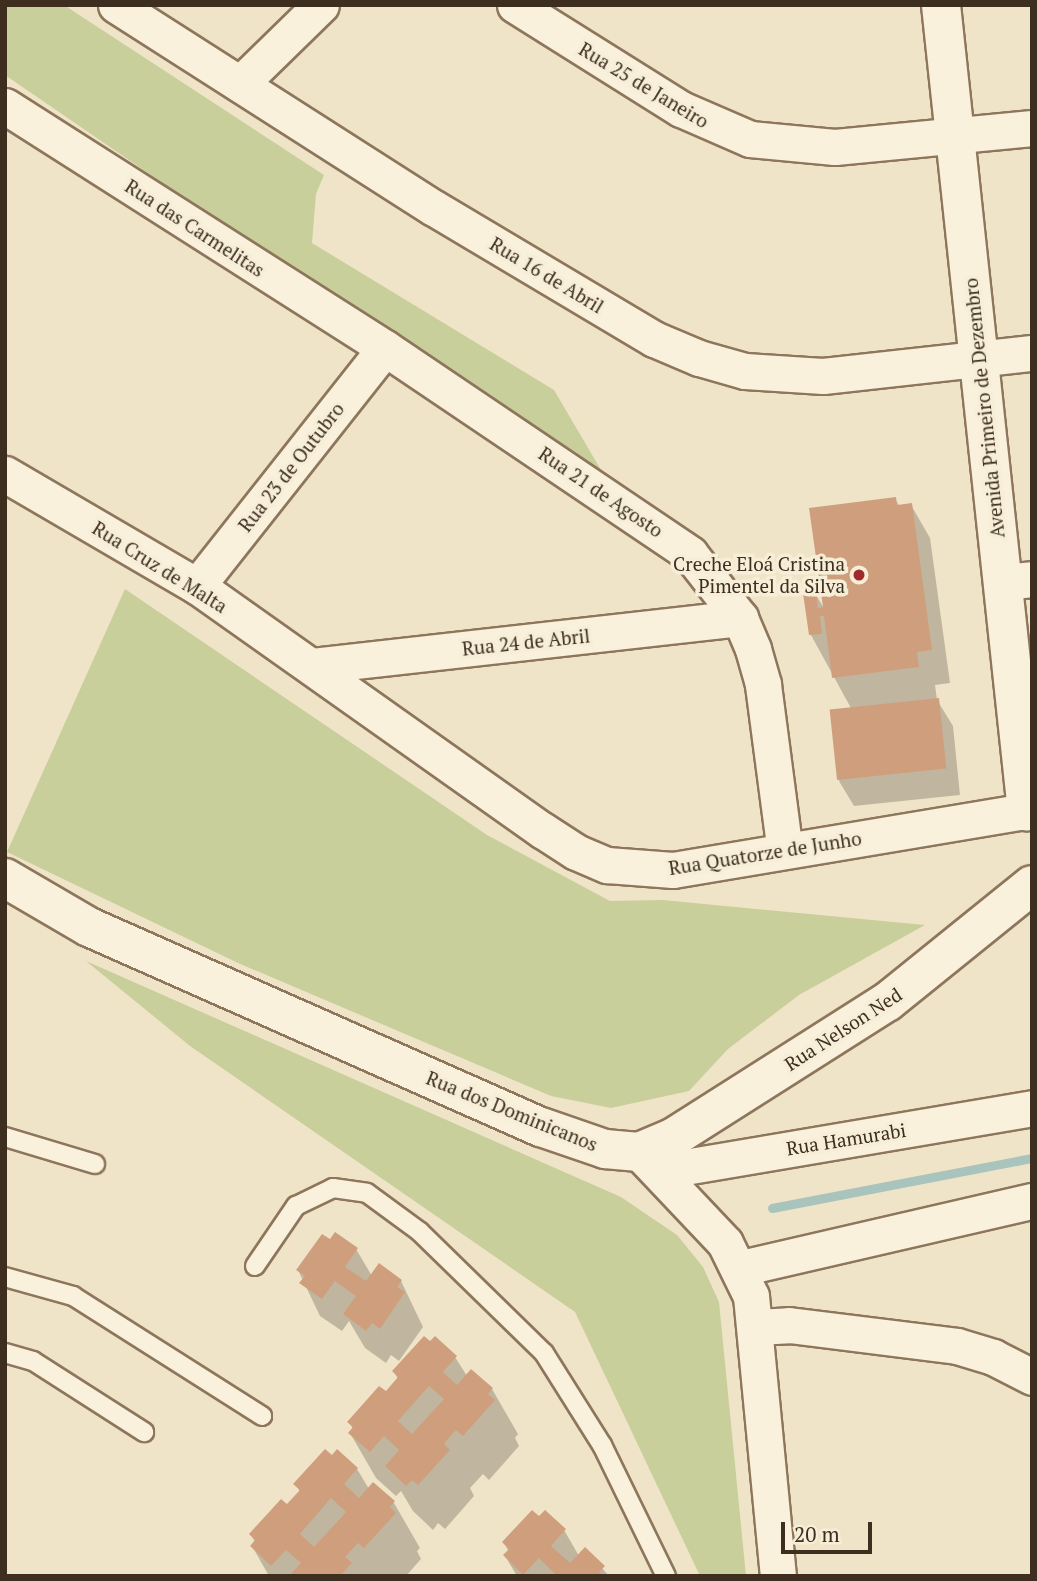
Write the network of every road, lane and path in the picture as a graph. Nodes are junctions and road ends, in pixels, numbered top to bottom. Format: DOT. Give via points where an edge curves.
graph roads {
  1 [pos="116,5"];
  2 [pos="321,5"];
  3 [pos="515,5"];
  4 [pos="942,5"];
  5 [pos="240,84"];
  6 [pos="5,106"];
  7 [pos="1032,128"];
  8 [pos="955,135"];
  9 [pos="384,348"];
  10 [pos="1032,353"];
  11 [pos="978,358"];
  12 [pos="5,474"];
  13 [pos="1018,580"];
  14 [pos="197,586"];
  15 [pos="740,618"];
  16 [pos="312,666"];
  17 [pos="1030,812"];
  18 [pos="785,851"];
  19 [pos="5,878"];
  20 [pos="1032,885"];
  21 [pos="1032,1108"];
  22 [pos="5,1137"];
  23 [pos="650,1161"];
  24 [pos="94,1164"];
  25 [pos="1032,1201"];
  26 [pos="255,1266"];
  27 [pos="741,1268"];
  28 [pos="5,1277"];
  29 [pos="756,1327"];
  30 [pos="5,1353"];
  31 [pos="1031,1379"];
  32 [pos="262,1416"];
  33 [pos="144,1432"];
  34 [pos="666,1576"];
  35 [pos="778,1576"];
  1 -- 5 [label="street, Rua 16 de Abril"];
  2 -- 5 [label="street"];
  3 -- 8 [label="street, Rua 25 de Janeiro" via="681,109 750,139 835,147"];
  4 -- 8 [label="street, Avenida Primeiro de Dezembro"];
  5 -- 11 [label="street, Rua 16 de Abril" via="446,215 654,339 699,358 786,376 867,372"];
  6 -- 9 [label="street, Rua das Carmelitas"];
  7 -- 8 [label="street, Rua 25 de Janeiro"];
  8 -- 11 [label="street, Avenida Primeiro de Dezembro"];
  9 -- 14 [label="street, Rua 23 de Outubro"];
  9 -- 15 [label="street, Rua 21 de Agosto" via="667,535 707,572"];
  10 -- 11 [label="street, Rua 16 de Abril"];
  11 -- 13 [label="street, Avenida Primeiro de Dezembro"];
  12 -- 14 [label="street, Rua Cruz de Malta"];
  13 -- 17 [label="street, Avenida Primeiro de Dezembro"];
  14 -- 16 [label="street, Rua Cruz de Malta"];
  15 -- 16 [label="street, Rua 24 de Abril"];
  15 -- 18 [label="street, Rua 21 de Agosto" via="762,685"];
  16 -- 18 [label="street, Rua Quatorze de Junho" via="576,852 607,865 653,870"];
  17 -- 18 [label="street, Rua Quatorze de Junho"];
  19 -- 23 [label="street, Rua dos Dominicanos" via="89,927 528,1121"];
  20 -- 23 [label="street, Rua Nelson Ned" via="887,1002 674,1137"];
  21 -- 23 [label="street, Rua Hamurabi"];
  22 -- 24 [label="lane"];
  23 -- 27 [label="street" via="725,1243"];
  25 -- 27 [label="street"];
  26 -- 34 [label="lane" via="296,1206 333,1188 367,1193 420,1232 544,1353 602,1444"];
  27 -- 29 [label="street"];
  28 -- 32 [label="lane" via="73,1296"];
  29 -- 31 [label="street" via="789,1325 957,1346 993,1357"];
  29 -- 35 [label="street"];
  30 -- 33 [label="lane" via="33,1361"];
}
